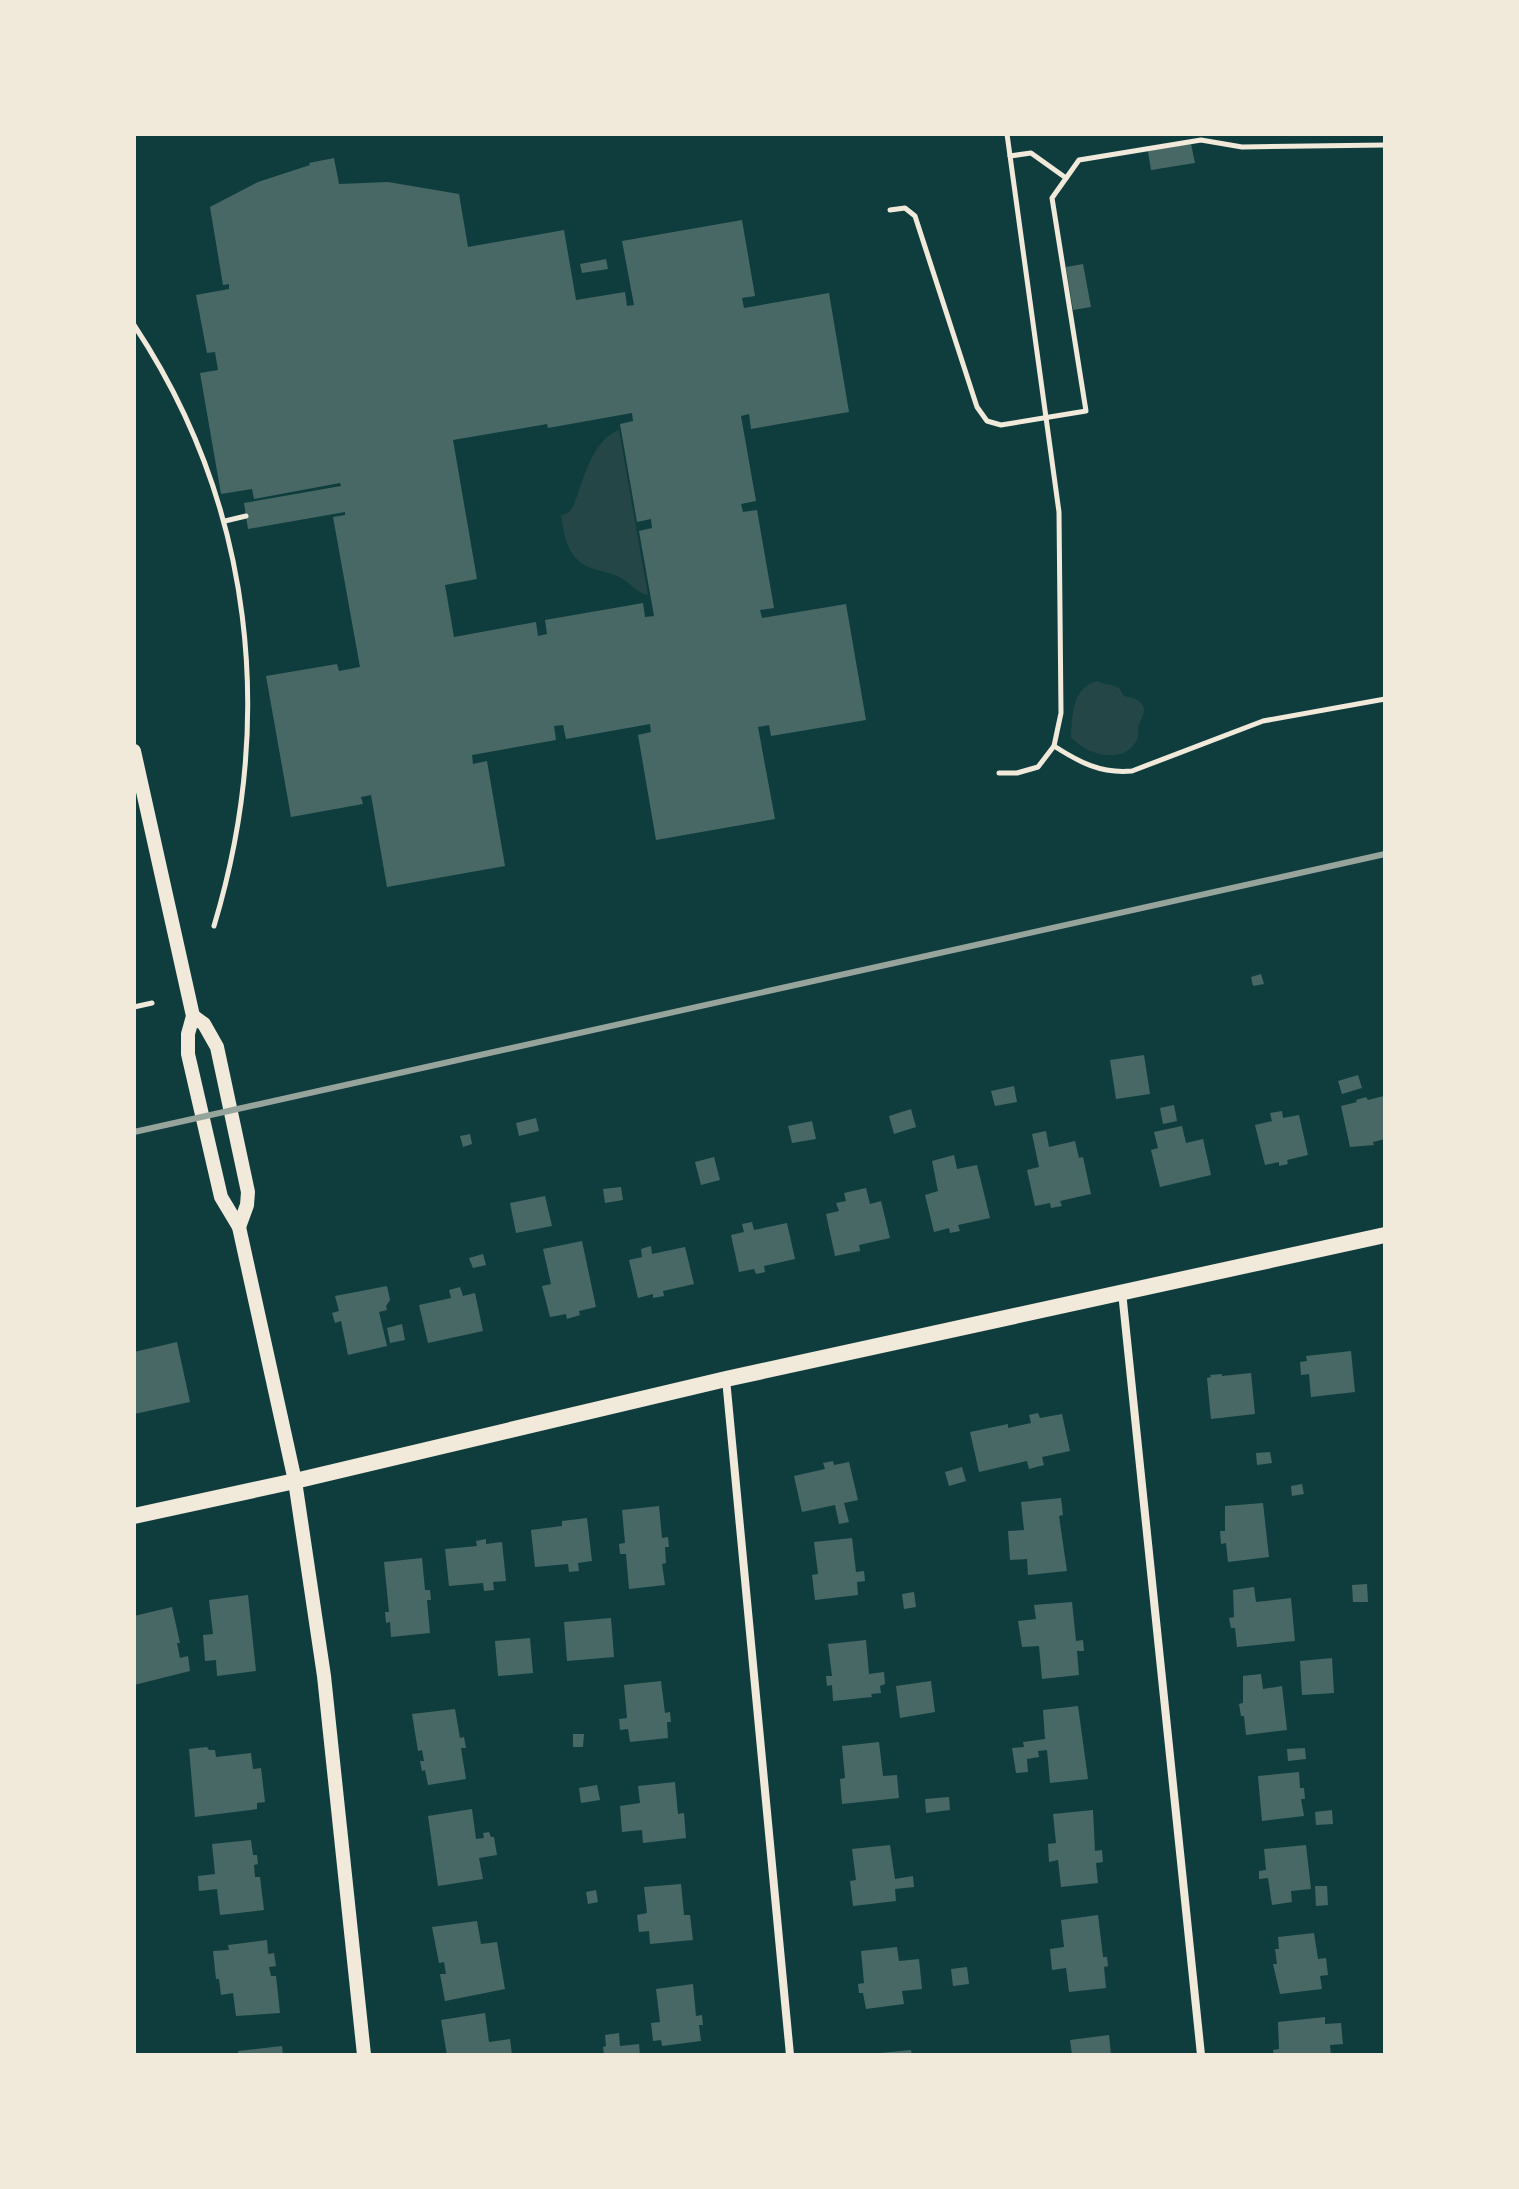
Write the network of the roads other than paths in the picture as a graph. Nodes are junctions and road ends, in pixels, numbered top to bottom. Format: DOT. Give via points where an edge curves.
graph roads {
  1 [pos="134,751"];
  2 [pos="193,1016"];
  3 [pos="239,1227"];
  4 [pos="1385,1235"];
  5 [pos="1122,1291"];
  6 [pos="726,1379"];
  7 [pos="295,1481"];
  8 [pos="134,1516"];
  9 [pos="364,2055"];
  10 [pos="790,2055"];
  11 [pos="1201,2055"];
  1 -- 2 [label="street"];
  2 -- 3 [label="street" via="188,1054 221,1197"];
  2 -- 3 [label="street" via="211,1035 225,1085 248,1192"];
  3 -- 7 [label="street"];
  4 -- 5 [label="main road"];
  5 -- 6 [label="main road"];
  5 -- 11 [label="street"];
  6 -- 7 [label="main road"];
  6 -- 10 [label="street"];
  7 -- 8 [label="main road"];
  7 -- 9 [label="street" via="324,1676"];
}
